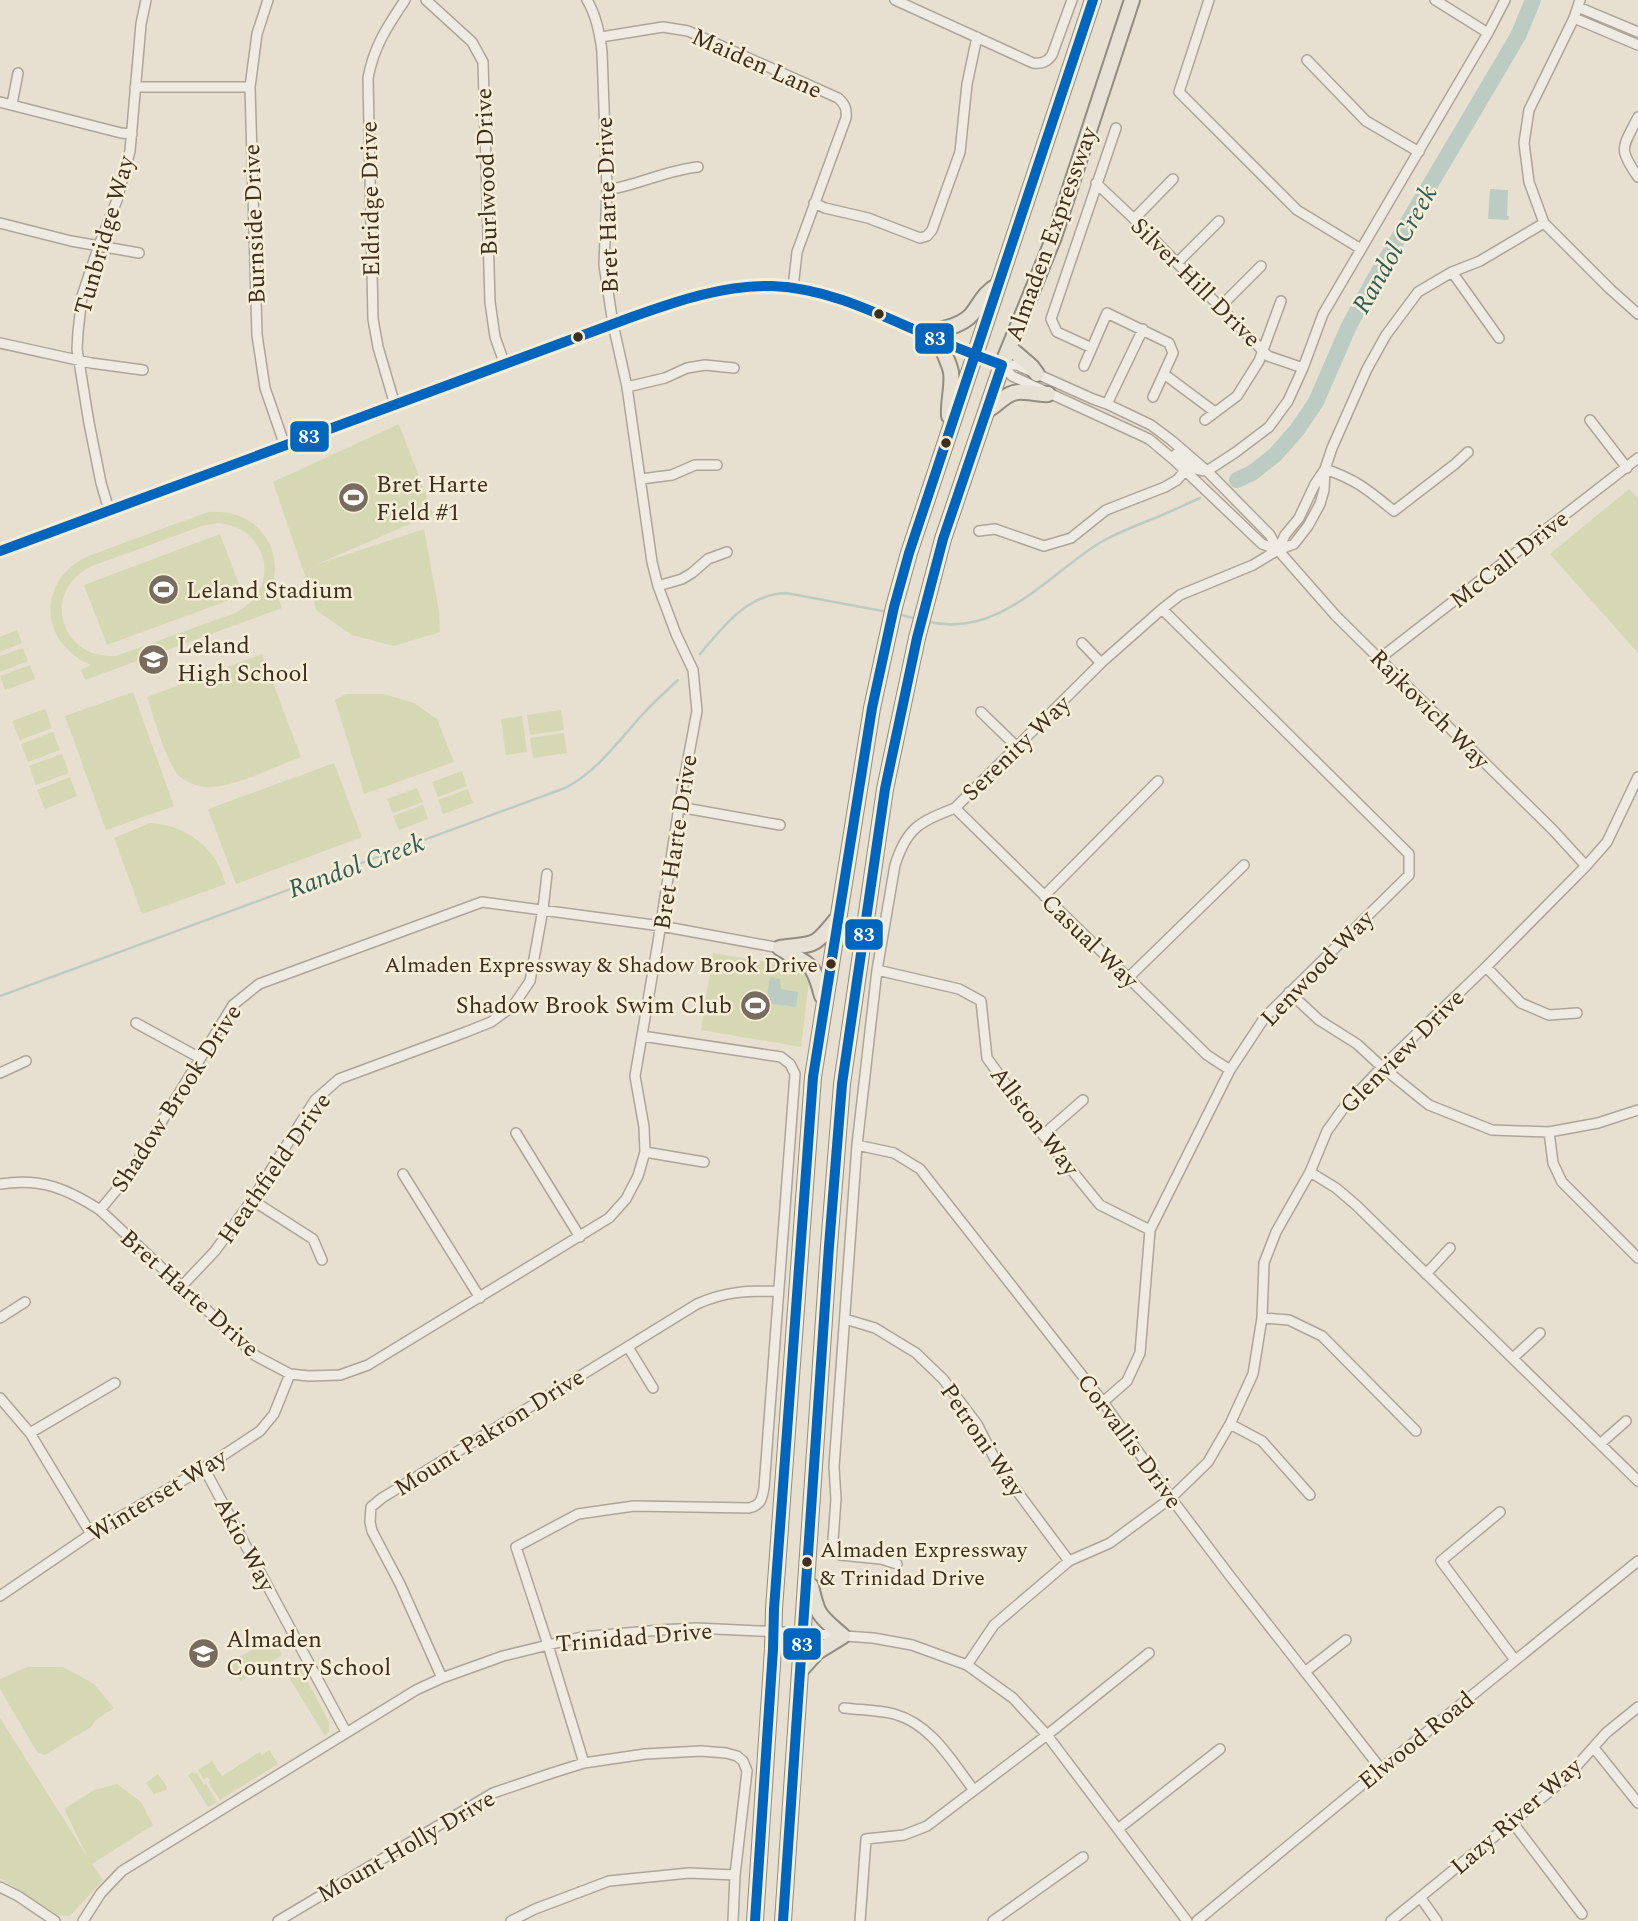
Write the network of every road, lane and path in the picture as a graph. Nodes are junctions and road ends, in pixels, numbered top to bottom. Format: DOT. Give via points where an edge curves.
graph roads {
  1 [pos="146,0"];
  2 [pos="268,0"];
  3 [pos="405,0"];
  4 [pos="426,0"];
  5 [pos="587,0"];
  6 [pos="895,0"];
  7 [pos="1072,0"];
  8 [pos="1093,0"];
  9 [pos="1132,0"];
  10 [pos="1209,0"];
  11 [pos="1435,0"];
  12 [pos="1505,0"];
  13 [pos="1579,3"];
  14 [pos="1574,18"];
  15 [pos="1638,32"];
  16 [pos="1488,33"];
  17 [pos="601,37"];
  18 [pos="977,37"];
  19 [pos="1638,45"];
  20 [pos="1307,60"];
  21 [pos="18,73"];
  22 [pos="135,87"];
  23 [pos="250,87"];
  24 [pos="0,102"];
  25 [pos="12,104"];
  26 [pos="1638,117"];
  27 [pos="1116,128"];
  28 [pos="132,134"];
  29 [pos="1419,152"];
  30 [pos="698,167"];
  31 [pos="1638,177"];
  32 [pos="1173,178"];
  33 [pos="1096,183"];
  34 [pos="607,190"];
  35 [pos="814,203"];
  36 [pos="1134,219"];
  37 [pos="1219,221"];
  38 [pos="0,223"];
  39 [pos="1544,223"];
  40 [pos="99,245"];
  41 [pos="1361,249"];
  42 [pos="139,253"];
  43 [pos="1177,263"];
  44 [pos="1261,266"];
  45 [pos="1452,272"];
  46 [pos="998,285"];
  47 [pos="793,288"];
  48 [pos="1281,301"];
  49 [pos="1220,307"];
  50 [pos="1638,314"];
  51 [pos="613,324"];
  52 [pos="1143,329"];
  53 [pos="925,334"];
  54 [pos="1499,338"];
  55 [pos="940,340"];
  56 [pos="0,343"];
  57 [pos="1010,348"];
  58 [pos="1092,348"];
  59 [pos="1262,350"];
  60 [pos="975,355"];
  61 [pos="80,361"];
  62 [pos="505,365"];
  63 [pos="1002,365"];
  64 [pos="1084,366"];
  65 [pos="734,368"];
  66 [pos="1303,368"];
  67 [pos="143,370"];
  68 [pos="1037,374"];
  69 [pos="1164,374"];
  70 [pos="627,387"];
  71 [pos="1048,394"];
  72 [pos="1153,397"];
  73 [pos="1107,404"];
  74 [pos="395,405"];
  75 [pos="987,411"];
  76 [pos="1215,412"];
  77 [pos="1205,420"];
  78 [pos="1590,421"];
  79 [pos="950,429"];
  80 [pos="1140,435"];
  81 [pos="285,446"];
  82 [pos="1468,452"];
  83 [pos="1638,458"];
  84 [pos="717,466"];
  85 [pos="1627,468"];
  86 [pos="1325,469"];
  87 [pos="1185,471"];
  88 [pos="1207,471"];
  89 [pos="641,479"];
  90 [pos="1209,494"];
  91 [pos="110,510"];
  92 [pos="979,531"];
  93 [pos="1278,550"];
  94 [pos="0,551"];
  95 [pos="727,552"];
  96 [pos="659,586"];
  97 [pos="1162,608"];
  98 [pos="1082,643"];
  99 [pos="1379,659"];
  100 [pos="1101,663"];
  101 [pos="981,712"];
  102 [pos="1017,747"];
  103 [pos="1638,777"];
  104 [pos="1158,781"];
  105 [pos="678,807"];
  106 [pos="955,807"];
  107 [pos="780,825"];
  108 [pos="1244,865"];
  109 [pos="1586,866"];
  110 [pos="547,874"];
  111 [pos="1044,896"];
  112 [pos="543,909"];
  113 [pos="837,919"];
  114 [pos="661,926"];
  115 [pos="780,948"];
  116 [pos="1486,967"];
  117 [pos="877,970"];
  118 [pos="1128,978"];
  119 [pos="1289,992"];
  120 [pos="824,1002"];
  121 [pos="1577,1013"];
  122 [pos="136,1023"];
  123 [pos="642,1036"];
  124 [pos="200,1058"];
  125 [pos="26,1061"];
  126 [pos="1381,1067"];
  127 [pos="1230,1070"];
  128 [pos="0,1073"];
  129 [pos="1083,1100"];
  130 [pos="1638,1111"];
  131 [pos="1549,1132"];
  132 [pos="516,1133"];
  133 [pos="1043,1135"];
  134 [pos="857,1145"];
  135 [pos="645,1152"];
  136 [pos="705,1162"];
  137 [pos="1310,1172"];
  138 [pos="403,1174"];
  139 [pos="0,1184"];
  140 [pos="252,1200"];
  141 [pos="100,1210"];
  142 [pos="1150,1230"];
  143 [pos="580,1237"];
  144 [pos="1451,1248"];
  145 [pos="1638,1258"];
  146 [pos="322,1260"];
  147 [pos="1426,1274"];
  148 [pos="181,1287"];
  149 [pos="778,1291"];
  150 [pos="480,1298"];
  151 [pos="24,1302"];
  152 [pos="0,1318"];
  153 [pos="1262,1318"];
  154 [pos="845,1319"];
  155 [pos="1540,1333"];
  156 [pos="628,1347"];
  157 [pos="1513,1358"];
  158 [pos="290,1374"];
  159 [pos="115,1383"];
  160 [pos="653,1388"];
  161 [pos="0,1398"];
  162 [pos="1103,1402"];
  163 [pos="1626,1421"];
  164 [pos="1230,1424"];
  165 [pos="1416,1431"];
  166 [pos="30,1433"];
  167 [pos="1600,1444"];
  168 [pos="204,1468"];
  169 [pos="1638,1481"];
  170 [pos="1310,1494"];
  171 [pos="1171,1498"];
  172 [pos="1500,1512"];
  173 [pos="91,1534"];
  174 [pos="1069,1561"];
  175 [pos="1638,1562"];
  176 [pos="897,1564"];
  177 [pos="807,1575"];
  178 [pos="0,1596"];
  179 [pos="774,1632"];
  180 [pos="803,1633"];
  181 [pos="843,1636"];
  182 [pos="1346,1640"];
  183 [pos="548,1645"];
  184 [pos="1149,1653"];
  185 [pos="1515,1660"];
  186 [pos="967,1665"];
  187 [pos="800,1671"];
  188 [pos="1306,1671"];
  189 [pos="442,1678"];
  190 [pos="1638,1707"];
  191 [pos="844,1708"];
  192 [pos="346,1732"];
  193 [pos="1047,1734"];
  194 [pos="1594,1748"];
  195 [pos="1220,1749"];
  196 [pos="584,1763"];
  197 [pos="1381,1769"];
  198 [pos="973,1789"];
  199 [pos="1638,1803"];
  200 [pos="1513,1823"];
  201 [pos="1118,1829"];
  202 [pos="1083,1857"];
  203 [pos="736,1875"];
  204 [pos="0,1887"];
  205 [pos="1419,1897"];
  206 [pos="1582,1914"];
  207 [pos="55,1921"];
  208 [pos="83,1921"];
  209 [pos="278,1921"];
  210 [pos="511,1921"];
  211 [pos="733,1921"];
  212 [pos="755,1921"];
  213 [pos="783,1921"];
  214 [pos="860,1921"];
  215 [pos="993,1921"];
  216 [pos="1187,1921"];
  217 [pos="1197,1921"];
  218 [pos="1391,1921"];
  219 [pos="1437,1921"];
  1 -- 22 [label="street, Tunbridge Way"];
  2 -- 23 [label="street, Burnside Drive" via="257,34"];
  3 -- 74 [label="street, Eldridge Drive" via="378,41 368,78 373,320"];
  4 -- 62 [label="street, Burlwood Drive" via="472,41 483,62 490,302"];
  5 -- 17 [label="street, Bret Harte Drive"];
  6 -- 18 [label="street"];
  7 -- 18 [label="street" via="1052,55 1042,63"];
  8 -- 46 [label="main road, Almaden Expressway"];
  9 -- 57 [label="main road, Almaden Expressway" via="1054,237"];
  10 -- 41 [label="street" via="1179,92 1297,210"];
  11 -- 16 [label="street"];
  12 -- 16 [label="street"];
  13 -- 14 [label="street"];
  13 -- 15 [label="street"];
  14 -- 19 [label="street"];
  14 -- 39 [label="street" via="1528,110 1524,143 1529,182"];
  16 -- 29 [label="street"];
  17 -- 34 [label="street, Bret Harte Drive"];
  17 -- 35 [label="street, Maiden Lane" via="663,27 688,31 838,98 846,107 846,118"];
  18 -- 35 [label="street" via="960,152 927,236 920,238"];
  20 -- 29 [label="street" via="1366,121"];
  21 -- 25 [label="street"];
  22 -- 23 [label="street"];
  22 -- 28 [label="street, Tunbridge Way"];
  23 -- 81 [label="street, Burnside Drive" via="257,335 265,388"];
  24 -- 25 [label="street"];
  25 -- 28 [label="street"];
  26 -- 31 [label="street" via="1623,154"];
  27 -- 33 [label="street"];
  28 -- 40 [label="street, Tunbridge Way" via="117,200"];
  29 -- 41 [label="street"];
  30 -- 34 [label="street"];
  32 -- 36 [label="street"];
  33 -- 36 [label="street, Silver Hill Drive"];
  33 -- 58 [label="street" via="1051,319 1057,332"];
  34 -- 51 [label="street, Bret Harte Drive" via="604,265"];
  35 -- 47 [label="street, Maiden Lane" via="797,252"];
  36 -- 43 [label="street, Silver Hill Drive"];
  37 -- 43 [label="street"];
  38 -- 40 [label="street"];
  39 -- 45 [label="street, Serenity Way"];
  39 -- 50 [label="street"];
  40 -- 42 [label="street"];
  40 -- 61 [label="street, Tunbridge Way" via="82,296"];
  41 -- 66 [label="street" via="1323,314"];
  43 -- 49 [label="street, Silver Hill Drive"];
  44 -- 49 [label="street"];
  45 -- 54 [label="street"];
  45 -- 86 [label="street, Serenity Way" via="1418,292 1386,335"];
  46 -- 53 [label="main road" via="986,292 963,320"];
  46 -- 60 [label="main road, Almaden Expressway"];
  47 -- 51 [label="street" via="696,295"];
  47 -- 53 [label="street" via="868,308"];
  48 -- 59 [label="street"];
  49 -- 59 [label="street, Silver Hill Drive"];
  51 -- 62 [label="street"];
  51 -- 70 [label="street, Bret Harte Drive"];
  52 -- 58 [label="street" via="1107,313"];
  52 -- 69 [label="street" via="1169,343 1173,353"];
  52 -- 73 [label="street"];
  53 -- 55 [label="street"];
  55 -- 60 [label="street"];
  55 -- 79 [label="main road" via="951,375"];
  56 -- 61 [label="street"];
  57 -- 63 [label="main road, Almaden Expressway"];
  57 -- 68 [label="main road"];
  58 -- 64 [label="street"];
  59 -- 66 [label="street, Silver Hill Drive"];
  59 -- 76 [label="street" via="1237,396"];
  60 -- 63 [label="street"];
  60 -- 79 [label="main road, Almaden Expressway"];
  61 -- 67 [label="street"];
  61 -- 91 [label="street, Tunbridge Way"];
  62 -- 74 [label="street"];
  63 -- 68 [label="street, Rajkovich Way" via="1017,365"];
  63 -- 71 [label="street, Rajkovich Way" via="1012,376"];
  63 -- 75 [label="main road, Almaden Expressway"];
  65 -- 70 [label="street" via="687,368"];
  66 -- 88 [label="street" via="1269,427"];
  68 -- 73 [label="street, Rajkovich Way"];
  69 -- 72 [label="street"];
  69 -- 76 [label="street"];
  70 -- 89 [label="street, Bret Harte Drive"];
  71 -- 75 [label="main road" via="1015,392"];
  71 -- 80 [label="street, Rajkovich Way"];
  73 -- 88 [label="street, Rajkovich Way" via="1151,425"];
  74 -- 81 [label="street"];
  75 -- 177 [label="main road, Almaden Expressway" via="943,539 885,789 842,1084"];
  76 -- 77 [label="street"];
  78 -- 85 [label="street"];
  79 -- 113 [label="main road, Almaden Expressway" via="894,607"];
  80 -- 87 [label="street, Rajkovich Way"];
  80 -- 88 [label="street" via="1160,441 1193,469"];
  81 -- 91 [label="street"];
  82 -- 86 [label="street" via="1394,511 1364,486"];
  83 -- 85 [label="street, McCall Drive"];
  84 -- 89 [label="street" via="695,465 672,475"];
  85 -- 99 [label="street, McCall Drive"];
  86 -- 93 [label="street, Serenity Way" via="1320,504 1308,526 1294,544"];
  87 -- 90 [label="street, Rajkovich Way"];
  87 -- 92 [label="street" via="1165,487 1106,510 1071,538 1044,546 995,529"];
  88 -- 90 [label="street"];
  88 -- 93 [label="street, Rajkovich Way" via="1270,535"];
  89 -- 96 [label="street, Bret Harte Drive"];
  90 -- 93 [label="street, Rajkovich Way" via="1262,544"];
  91 -- 94 [label="street"];
  93 -- 97 [label="street, Serenity Way" via="1180,595"];
  93 -- 99 [label="street, Rajkovich Way"];
  95 -- 96 [label="street" via="708,559 681,579"];
  96 -- 105 [label="street, Bret Harte Drive" via="693,670 697,711"];
  97 -- 100 [label="street, Serenity Way"];
  97 -- 119 [label="street, Lenwood Way" via="1409,854 1409,875"];
  98 -- 100 [label="street"];
  99 -- 109 [label="street, Rajkovich Way"];
  100 -- 102 [label="street, Serenity Way"];
  101 -- 102 [label="street"];
  102 -- 106 [label="street, Serenity Way"];
  103 -- 109 [label="street, Glenview Drive" via="1607,842"];
  104 -- 111 [label="street"];
  105 -- 107 [label="street"];
  105 -- 114 [label="street, Bret Harte Drive"];
  106 -- 111 [label="street, Casual Way"];
  106 -- 117 [label="street, Serenity Way" via="923,821 904,842 895,865"];
  108 -- 118 [label="street"];
  109 -- 116 [label="street, Glenview Drive"];
  110 -- 112 [label="street, Heathfield Drive"];
  111 -- 118 [label="street, Casual Way"];
  112 -- 114 [label="street, Shadow Brook Drive"];
  112 -- 124 [label="street, Shadow Brook Drive" via="482,902 259,984 233,1005"];
  112 -- 140 [label="street, Heathfield Drive" via="530,981 513,1006 466,1032 339,1079 315,1100"];
  113 -- 115 [label="main road" via="813,943"];
  113 -- 120 [label="main road, Almaden Expressway"];
  114 -- 115 [label="street, Shadow Brook Drive"];
  114 -- 123 [label="street, Bret Harte Drive"];
  115 -- 120 [label="main road" via="810,966"];
  116 -- 121 [label="street" via="1521,1003 1549,1015"];
  116 -- 126 [label="street, Glenview Drive"];
  117 -- 133 [label="street, Allston Way" via="960,989 981,1001 987,1058"];
  117 -- 134 [label="street"];
  118 -- 127 [label="street, Casual Way" via="1207,1055"];
  119 -- 126 [label="street"];
  119 -- 127 [label="street, Lenwood Way" via="1265,1017"];
  120 -- 179 [label="main road, Almaden Expressway" via="809,1119"];
  122 -- 124 [label="street"];
  123 -- 135 [label="street, Bret Harte Drive" via="635,1076"];
  123 -- 149 [label="street" via="781,1057 790,1064 795,1081"];
  124 -- 141 [label="street, Shadow Brook Drive" via="129,1175"];
  125 -- 128 [label="street"];
  126 -- 131 [label="street" via="1429,1105 1492,1130"];
  126 -- 137 [label="street, Glenview Drive" via="1326,1131"];
  127 -- 142 [label="street, Lenwood Way"];
  129 -- 133 [label="street"];
  130 -- 131 [label="street"];
  131 -- 145 [label="street" via="1553,1163 1562,1182"];
  132 -- 143 [label="street"];
  133 -- 142 [label="street, Allston Way" via="1100,1205"];
  134 -- 154 [label="street"];
  134 -- 162 [label="street, Corvallis Drive" via="894,1153 920,1169"];
  135 -- 136 [label="street"];
  135 -- 143 [label="street, Bret Harte Drive" via="626,1199 609,1218"];
  137 -- 147 [label="street" via="1336,1188"];
  137 -- 153 [label="street, Glenview Drive" via="1264,1263"];
  138 -- 150 [label="street"];
  139 -- 141 [label="street, Bret Harte Drive" via="50,1185"];
  140 -- 146 [label="street" via="313,1239"];
  140 -- 148 [label="street, Heathfield Drive" via="215,1251"];
  141 -- 148 [label="street, Bret Harte Drive"];
  142 -- 162 [label="street, Lenwood Way" via="1140,1353 1127,1381"];
  143 -- 150 [label="street, Bret Harte Drive"];
  144 -- 147 [label="street"];
  147 -- 157 [label="street"];
  148 -- 158 [label="street, Bret Harte Drive" via="256,1356"];
  149 -- 156 [label="street, Mount Pakron Drive" via="744,1291 709,1299"];
  149 -- 183 [label="street" via="764,1488 759,1504 749,1508 634,1506 578,1514 516,1547"];
  150 -- 158 [label="street, Bret Harte Drive" via="368,1366 340,1375"];
  151 -- 152 [label="street"];
  153 -- 164 [label="street, Glenview Drive" via="1253,1374"];
  153 -- 165 [label="street" via="1289,1321 1322,1336"];
  154 -- 174 [label="street, Petroni Way" via="875,1328 916,1353 943,1379 977,1424 999,1467"];
  154 -- 176 [label="street" via="834,1467 834,1547 840,1555"];
  155 -- 157 [label="street"];
  156 -- 160 [label="street"];
  156 -- 189 [label="street, Mount Pakron Drive" via="371,1507 372,1531"];
  157 -- 167 [label="street"];
  158 -- 168 [label="street, Winterset Way" via="274,1414 260,1432"];
  159 -- 166 [label="street"];
  161 -- 166 [label="street"];
  162 -- 171 [label="street, Corvallis Drive"];
  163 -- 167 [label="street"];
  164 -- 170 [label="street" via="1262,1441"];
  164 -- 171 [label="street, Glenview Drive" via="1208,1462"];
  166 -- 173 [label="street"];
  167 -- 169 [label="street"];
  168 -- 173 [label="street, Winterset Way"];
  168 -- 192 [label="street, Akio Way"];
  171 -- 174 [label="street, Glenview Drive" via="1110,1543"];
  171 -- 188 [label="street, Corvallis Drive"];
  172 -- 185 [label="street" via="1441,1561"];
  173 -- 178 [label="street, Winterset Way"];
  174 -- 186 [label="street, Glenview Drive" via="994,1625"];
  175 -- 185 [label="street, Elwood Road"];
  177 -- 180 [label="main road, Almaden Expressway"];
  177 -- 181 [label="main road" via="816,1609"];
  179 -- 180 [label="street, Trinidad Drive"];
  179 -- 183 [label="street, Trinidad Drive" via="677,1629 582,1637"];
  179 -- 212 [label="main road, Almaden Expressway"];
  180 -- 181 [label="street, Trinidad Drive"];
  180 -- 187 [label="main road, Almaden Expressway"];
  181 -- 186 [label="street, Trinidad Drive" via="912,1645"];
  181 -- 187 [label="main road" via="817,1652"];
  182 -- 188 [label="street"];
  183 -- 189 [label="street, Trinidad Drive"];
  183 -- 196 [label="street"];
  184 -- 193 [label="street"];
  185 -- 197 [label="street, Elwood Road"];
  186 -- 193 [label="street, Trinidad Drive" via="1013,1698"];
  187 -- 213 [label="main road, Almaden Expressway"];
  188 -- 197 [label="street, Corvallis Drive"];
  189 -- 192 [label="street, Trinidad Drive"];
  190 -- 194 [label="street, Lazy River Way"];
  191 -- 198 [label="street" via="893,1714 916,1723 937,1741"];
  192 -- 208 [label="street, Trinidad Drive" via="122,1871"];
  193 -- 198 [label="street"];
  193 -- 201 [label="street, Trinidad Drive"];
  194 -- 199 [label="street"];
  194 -- 200 [label="street, Lazy River Way"];
  195 -- 201 [label="street"];
  196 -- 203 [label="street, Mount Holly Drive" via="645,1754 734,1754 743,1761 746,1777"];
  196 -- 209 [label="street, Mount Holly Drive" via="493,1793"];
  197 -- 217 [label="street, Elwood Road"];
  198 -- 214 [label="street" via="927,1826 904,1835 866,1839"];
  200 -- 205 [label="street, Lazy River Way"];
  200 -- 206 [label="street"];
  201 -- 216 [label="street, Trinidad Drive"];
  202 -- 215 [label="street"];
  203 -- 210 [label="street" via="689,1873 609,1881"];
  203 -- 211 [label="street"];
  204 -- 207 [label="street"];
  205 -- 218 [label="street, Lazy River Way"];
  205 -- 219 [label="street"];
}
